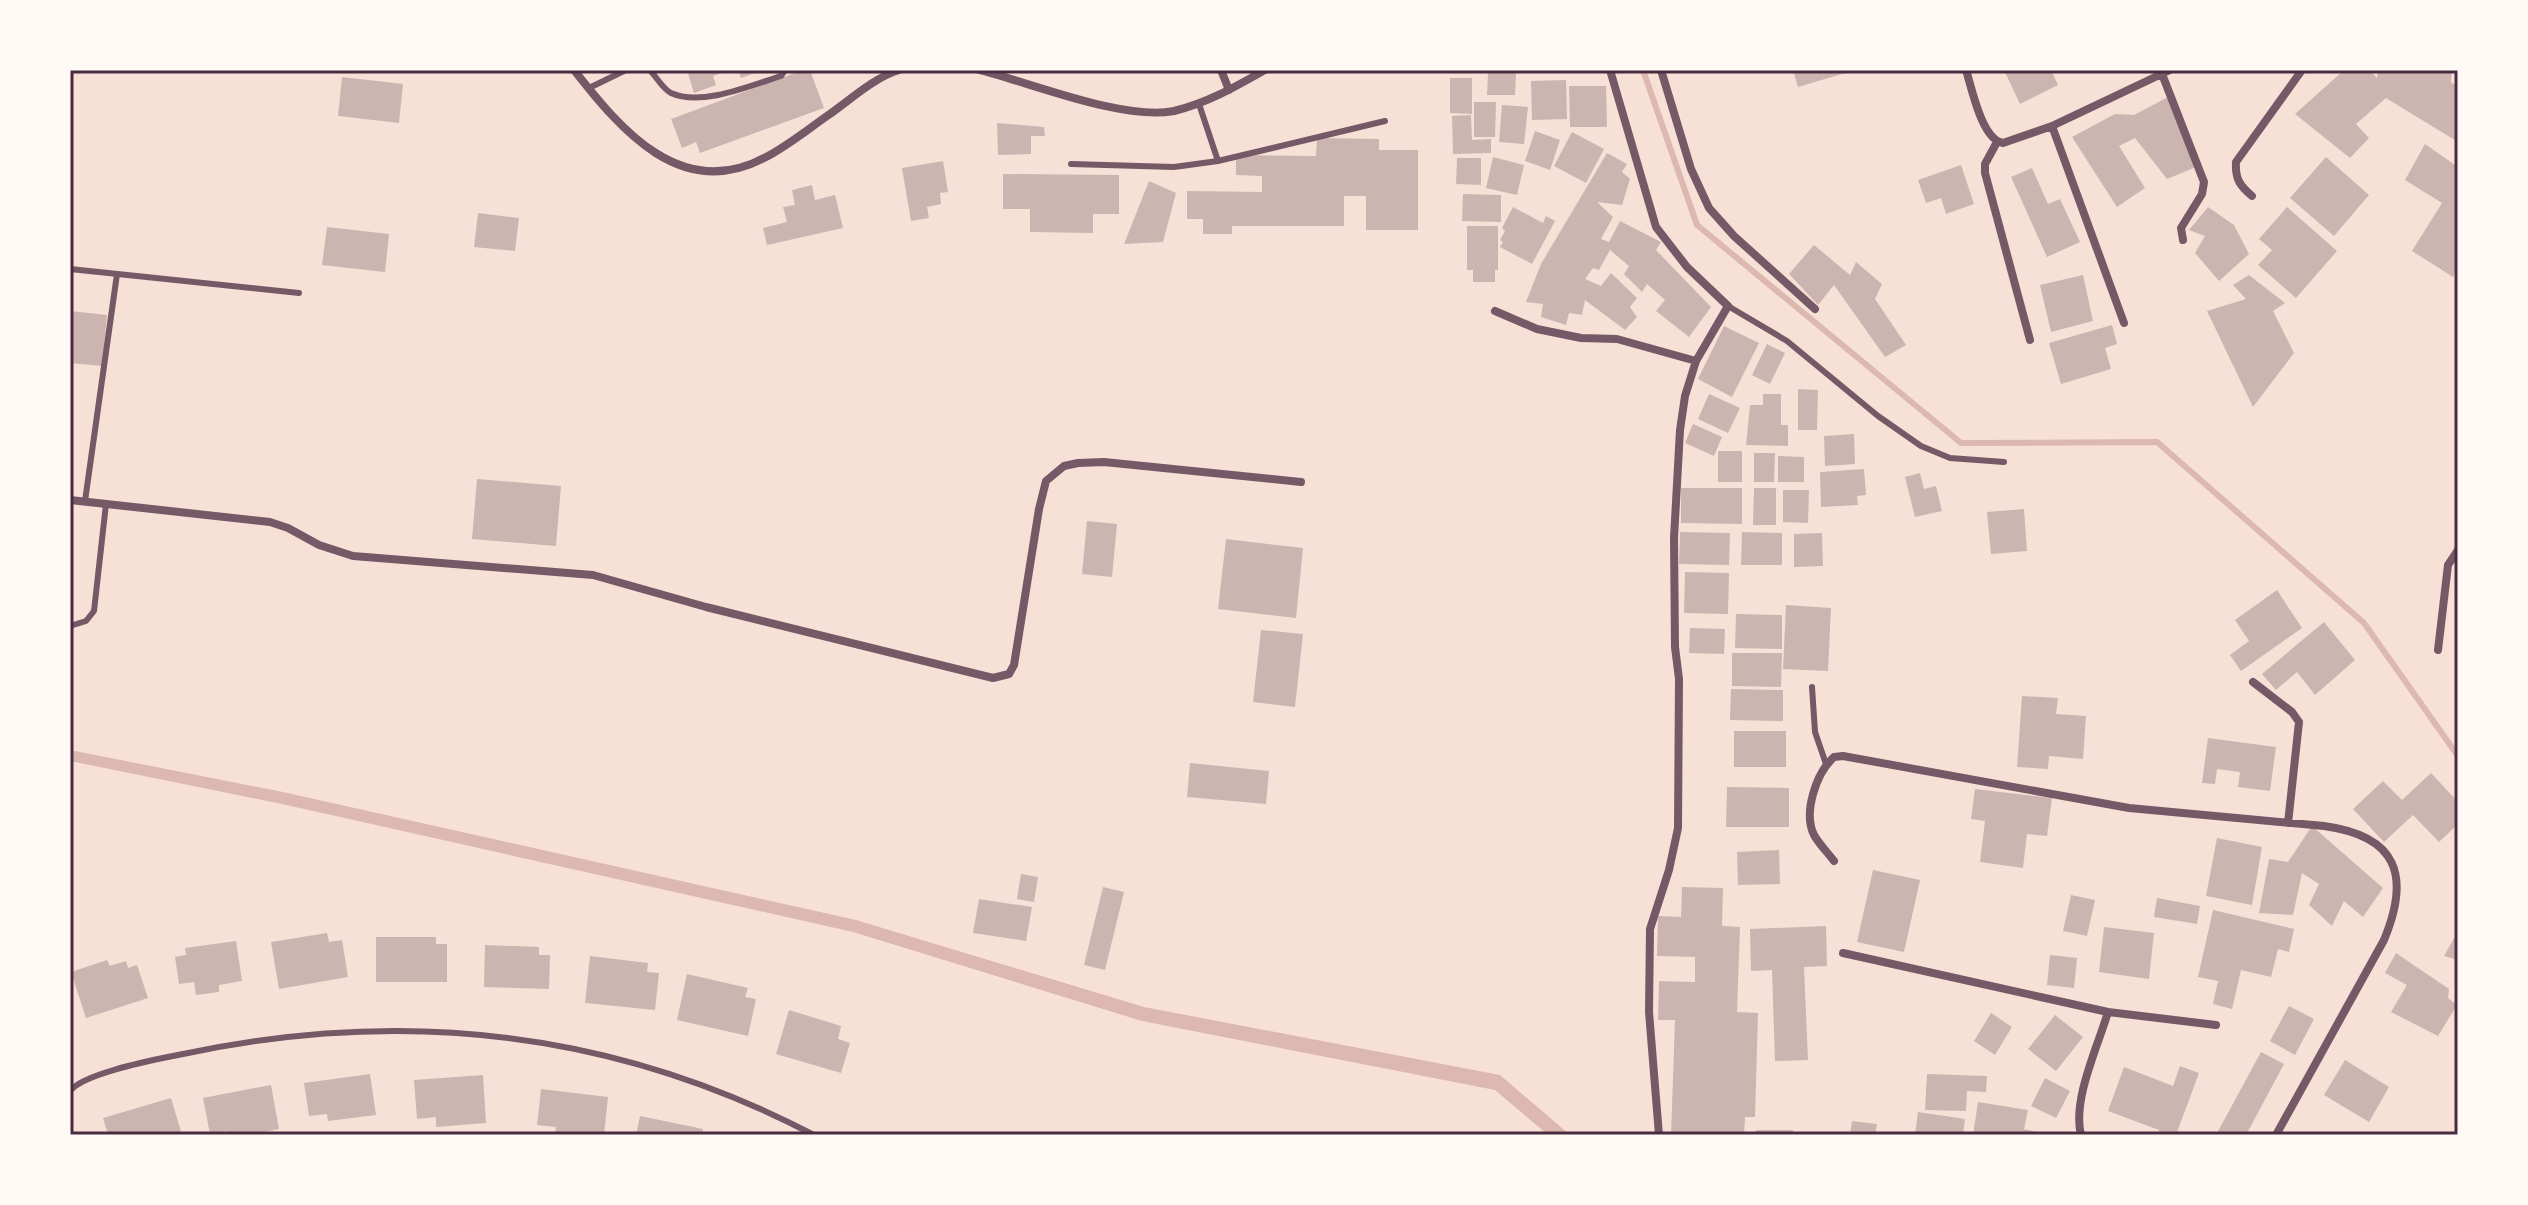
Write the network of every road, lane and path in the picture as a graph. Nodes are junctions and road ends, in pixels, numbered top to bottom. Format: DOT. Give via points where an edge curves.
graph roads {
  1 [pos="574,70"];
  2 [pos="626,70"];
  3 [pos="650,70"];
  4 [pos="785,70"];
  5 [pos="899,70"];
  6 [pos="980,70"];
  7 [pos="1221,70"];
  8 [pos="1265,70"];
  9 [pos="1610,70"];
  10 [pos="1661,70"];
  11 [pos="1966,70"];
  12 [pos="2302,70"];
  13 [pos="2166,72"];
  14 [pos="1008,74"];
  15 [pos="589,88"];
  16 [pos="1229,90"];
  17 [pos="1199,104"];
  18 [pos="1385,121"];
  19 [pos="2052,126"];
  20 [pos="1997,142"];
  21 [pos="1218,161"];
  22 [pos="1071,164"];
  23 [pos="2252,196"];
  24 [pos="2183,240"];
  25 [pos="70,269"];
  26 [pos="117,274"];
  27 [pos="299,293"];
  28 [pos="1728,306"];
  29 [pos="1815,309"];
  30 [pos="1495,311"];
  31 [pos="2124,323"];
  32 [pos="2030,340"];
  33 [pos="1696,361"];
  34 [pos="2004,462"];
  35 [pos="1301,482"];
  36 [pos="70,500"];
  37 [pos="85,501"];
  38 [pos="106,504"];
  39 [pos="2458,550"];
  40 [pos="70,626"];
  41 [pos="2438,650"];
  42 [pos="2253,682"];
  43 [pos="1812,687"];
  44 [pos="1826,764"];
  45 [pos="2288,823"];
  46 [pos="1834,861"];
  47 [pos="1843,953"];
  48 [pos="2108,1012"];
  49 [pos="2216,1025"];
  50 [pos="70,1091"];
  51 [pos="814,1135"];
  52 [pos="1659,1135"];
  53 [pos="2081,1135"];
  54 [pos="2276,1135"];
  1 -- 15 [label="street"];
  2 -- 15 [label="lane"];
  3 -- 4 [label="lane" via="668,91 682,97 724,93 781,76"];
  5 -- 15 [label="street" via="764,158 726,171 693,170 660,157 626,131"];
  6 -- 14 [label="street"];
  7 -- 16 [label="street"];
  8 -- 16 [label="street"];
  9 -- 28 [label="street" via="1656,227 1687,267"];
  10 -- 29 [label="street" via="1691,169 1709,208"];
  11 -- 20 [label="street" via="1986,131"];
  12 -- 23 [label="street" via="2236,162 2236,178"];
  13 -- 19 [label="street"];
  13 -- 24 [label="street" via="2204,182 2181,228"];
  14 -- 17 [label="street" via="1134,112"];
  16 -- 17 [label="street"];
  17 -- 21 [label="lane"];
  18 -- 21 [label="lane"];
  19 -- 20 [label="street" via="2010,143"];
  19 -- 31 [label="street"];
  20 -- 32 [label="street" via="1985,173"];
  21 -- 22 [label="lane" via="1174,167"];
  25 -- 26 [label="lane"];
  26 -- 27 [label="lane"];
  26 -- 37 [label="lane"];
  28 -- 33 [label="street"];
  28 -- 34 [label="lane" via="1787,341 1921,446 1950,458"];
  30 -- 33 [label="street" via="1537,329 1617,339"];
  33 -- 52 [label="street" via="1680,430 1674,538 1678,828 1650,929 1649,1012"];
  35 -- 38 [label="street" via="1104,462 1078,463 1054,472 1046,481 1039,509 1014,665 1009,674 993,678 593,575 353,556 270,522"];
  36 -- 37 [label="street"];
  37 -- 38 [label="street"];
  38 -- 40 [label="lane" via="94,611 86,621"];
  39 -- 41 [label="street" via="2448,565"];
  42 -- 45 [label="street" via="2299,722"];
  43 -- 44 [label="lane" via="1815,732"];
  44 -- 45 [label="street" via="1843,756 2129,808"];
  44 -- 46 [label="street" via="1810,824"];
  45 -- 54 [label="street" via="2365,836 2391,861 2398,894 2384,940"];
  47 -- 48 [label="street"];
  48 -- 49 [label="street"];
  48 -- 53 [label="street" via="2081,1100"];
  50 -- 51 [label="lane" via="77,1083 125,1068 250,1040 428,1030 557,1045 664,1071"];
}
